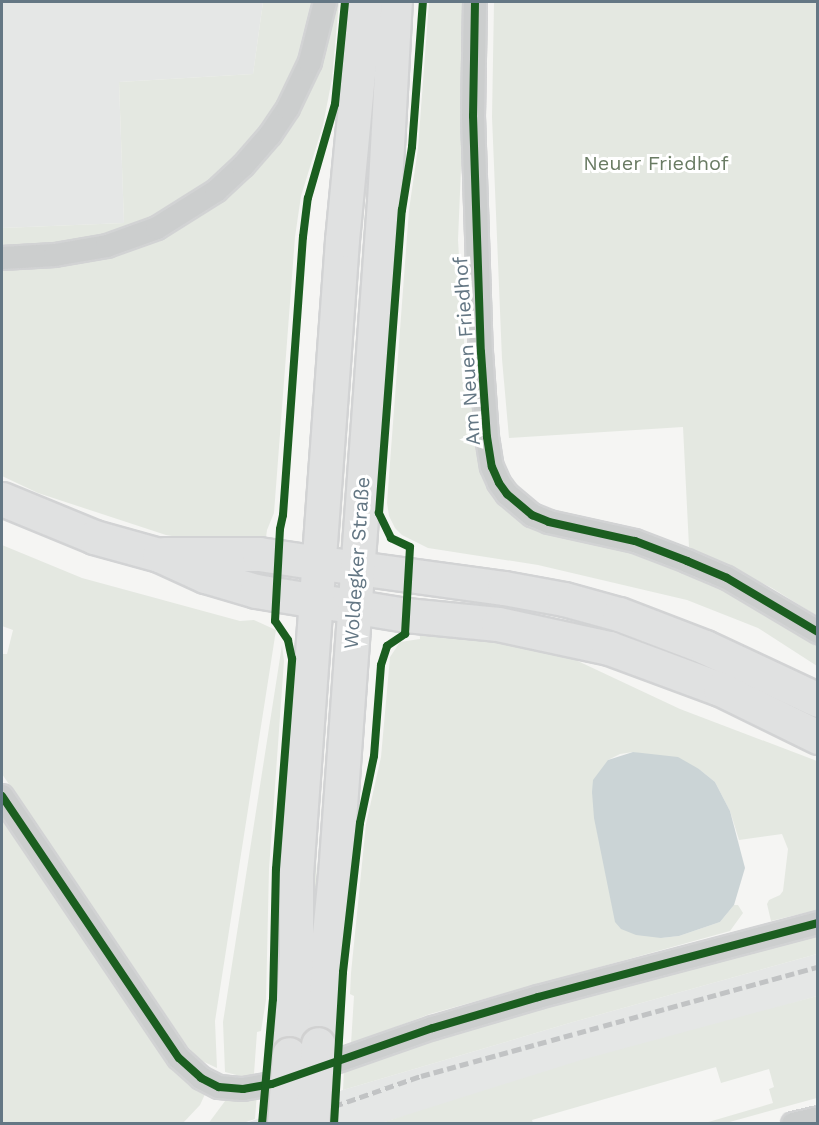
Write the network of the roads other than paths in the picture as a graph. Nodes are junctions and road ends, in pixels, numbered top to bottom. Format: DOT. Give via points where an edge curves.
graph roads {
  1 [pos="325,2"];
  2 [pos="365,2"];
  3 [pos="395,2"];
  4 [pos="475,2"];
  5 [pos="2,258"];
  6 [pos="2,499"];
  7 [pos="159,555"];
  8 [pos="319,563"];
  9 [pos="357,568"];
  10 [pos="316,601"];
  11 [pos="354,607"];
  12 [pos="818,632"];
  13 [pos="818,700"];
  14 [pos="818,737"];
  15 [pos="2,796"];
  16 [pos="818,923"];
  17 [pos="303,1049"];
  18 [pos="818,1118"];
  19 [pos="284,1124"];
  20 [pos="312,1124"];
  21 [pos="793,1124"];
  1 -- 5 [label="street" via="310,62 288,108 243,166 216,190 157,228 107,246 55,255"];
  2 -- 8 [label="main road, Woldegker Straße" via="342,240"];
  3 -- 9 [label="main road, Woldegker Straße"];
  4 -- 12 [label="street, Am Neuen Friedhof" via="473,128 481,352 487,437 499,483 532,515 634,541 687,561 727,578"];
  6 -- 7 [label="main road" via="94,537"];
  7 -- 8 [label="main road" via="259,554"];
  7 -- 10 [label="main road" via="205,576 256,591"];
  8 -- 9 [label="main road"];
  8 -- 10 [label="main road, Woldegker Straße"];
  9 -- 11 [label="main road, Woldegker Straße"];
  9 -- 13 [label="main road" via="504,588 619,614 705,646"];
  10 -- 11 [label="main road"];
  10 -- 17 [label="main road, Woldegker Straße" via="296,874 296,953"];
  11 -- 14 [label="main road" via="498,624 609,648 720,689"];
  11 -- 17 [label="main road, Woldegker Straße" via="334,875"];
  15 -- 16 [label="street" via="179,1058 201,1078 219,1087 243,1089 272,1084 433,1028 538,997"];
  17 -- 19 [label="main road, Woldegker Straße, bridge"];
  17 -- 20 [label="main road, Woldegker Straße, bridge"];
  18 -- 21 [label="street"];
}
